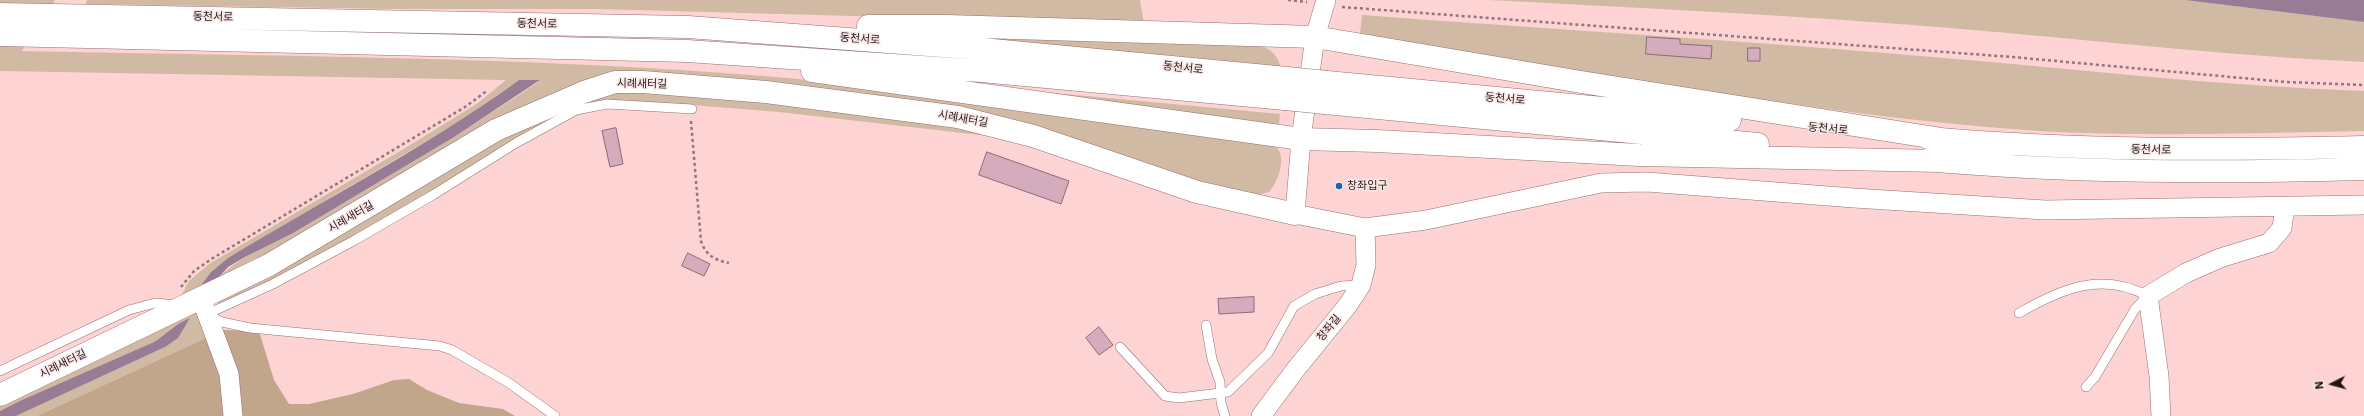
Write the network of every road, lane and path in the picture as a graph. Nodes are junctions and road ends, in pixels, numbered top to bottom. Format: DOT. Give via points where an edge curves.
graph roads {
  1 [pos="1326,2"];
  2 [pos="0,14"];
  3 [pos="688,28"];
  4 [pos="0,35"];
  5 [pos="1315,37"];
  6 [pos="687,50"];
  7 [pos="2364,85"];
  8 [pos="1286,88"];
  9 [pos="488,90"];
  10 [pos="1326,92"];
  11 [pos="692,109"];
  12 [pos="1301,139"];
  13 [pos="1942,139"];
  14 [pos="2364,147"];
  15 [pos="1940,161"];
  16 [pos="2364,169"];
  17 [pos="2364,205"];
  18 [pos="2285,206"];
  19 [pos="1295,214"];
  20 [pos="1365,228"];
  21 [pos="729,263"];
  22 [pos="1361,285"];
  23 [pos="2148,296"];
  24 [pos="197,306"];
  25 [pos="2019,313"];
  26 [pos="1206,325"];
  27 [pos="1120,347"];
  28 [pos="0,371"];
  29 [pos="2086,387"];
  30 [pos="1221,394"];
  31 [pos="0,395"];
  32 [pos="233,416"];
  33 [pos="555,416"];
  34 [pos="1225,416"];
  35 [pos="1261,416"];
  36 [pos="2161,416"];
  1 -- 5 [label="street"];
  1 -- 7 [label="path" via="1375,10 2004,56 2278,82"];
  2 -- 3 [label="main road, 동천서로" via="307,18"];
  3 -- 5 [label="main road" via="947,26"];
  3 -- 8 [label="main road, 동천서로" via="967,47"];
  4 -- 6 [label="main road, 동천서로"];
  5 -- 12 [label="street"];
  5 -- 13 [label="main road" via="1588,84"];
  6 -- 8 [label="main road, 동천서로" via="981,71"];
  6 -- 12 [label="main road" via="864,79"];
  8 -- 10 [label="main road, 동천서로, bridge"];
  9 -- 24 [label="path" via="465,107 194,271 181,286 179,293"];
  10 -- 13 [label="main road, 동천서로"];
  10 -- 15 [label="main road, 동천서로"];
  11 -- 21 [label="path" via="701,241 704,250 710,256"];
  11 -- 24 [label="lane" via="607,104 576,110 516,143 433,196 268,287"];
  12 -- 15 [label="main road" via="1639,155"];
  12 -- 19 [label="street"];
  13 -- 14 [label="main road, 동천서로" via="2040,147 2166,150"];
  15 -- 16 [label="main road, 동천서로" via="2164,173"];
  17 -- 18 [label="street"];
  18 -- 20 [label="street" via="2046,210 1617,182 1601,183 1426,220"];
  18 -- 23 [label="street" via="2282,228 2269,243 2220,258 2186,273"];
  19 -- 20 [label="street"];
  19 -- 24 [label="main road, 시례새터길" via="1197,192 1033,136 958,117 766,92 627,81 601,86 496,130"];
  20 -- 22 [label="street, 창좌길" via="1366,270"];
  22 -- 30 [label="lane" via="1341,286 1315,294 1294,306 1268,353 1230,390"];
  22 -- 35 [label="street, 창좌길"];
  23 -- 25 [label="lane" via="2121,287 2084,285 2065,289"];
  23 -- 29 [label="lane" via="2135,309 2095,377"];
  23 -- 36 [label="street"];
  24 -- 28 [label="lane" via="161,303 138,306"];
  24 -- 31 [label="main road, 시례새터길"];
  24 -- 32 [label="street" via="229,374"];
  24 -- 33 [label="lane" via="222,322 250,328 440,346 452,350 509,383"];
  26 -- 30 [label="lane"];
  27 -- 30 [label="lane" via="1165,396 1171,398"];
  30 -- 34 [label="lane" via="1222,411"];
}
